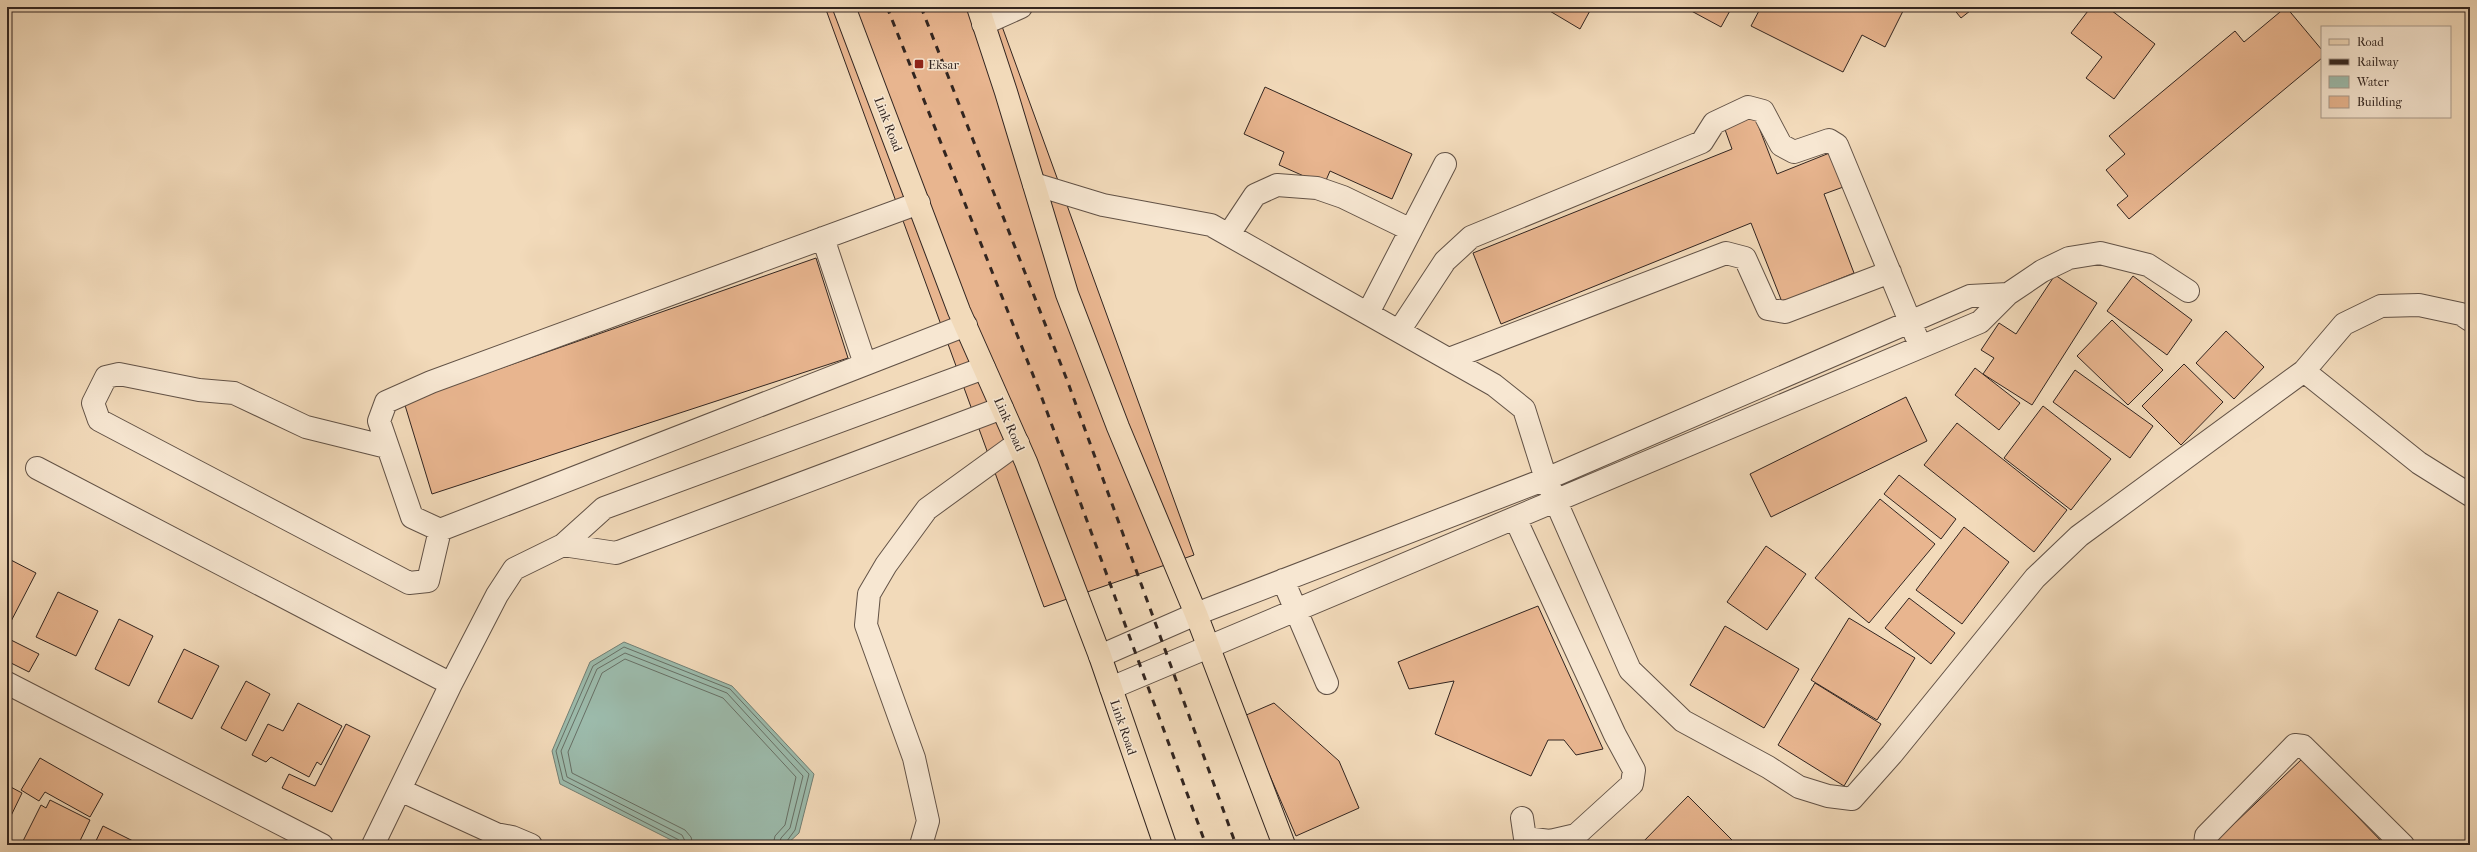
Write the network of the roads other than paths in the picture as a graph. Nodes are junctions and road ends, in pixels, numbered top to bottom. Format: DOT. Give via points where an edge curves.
graph roads {
  1 [pos="844,7"];
  2 [pos="1021,7"];
  3 [pos="981,15"];
  4 [pos="1445,164"];
  5 [pos="1034,184"];
  6 [pos="919,203"];
  7 [pos="1411,230"];
  8 [pos="1229,234"];
  9 [pos="823,238"];
  10 [pos="1890,272"];
  11 [pos="2188,291"];
  12 [pos="2008,294"];
  13 [pos="1368,313"];
  14 [pos="2470,320"];
  15 [pos="1911,323"];
  16 [pos="966,325"];
  17 [pos="1399,331"];
  18 [pos="1921,347"];
  19 [pos="1449,359"];
  20 [pos="864,364"];
  21 [pos="984,368"];
  22 [pos="2304,371"];
  23 [pos="1753,390"];
  24 [pos="1002,408"];
  25 [pos="1763,413"];
  26 [pos="1018,443"];
  27 [pos="387,446"];
  28 [pos="37,468"];
  29 [pos="1546,479"];
  30 [pos="2470,495"];
  31 [pos="1556,501"];
  32 [pos="1515,518"];
  33 [pos="440,530"];
  34 [pos="563,545"];
  35 [pos="1283,580"];
  36 [pos="1296,610"];
  37 [pos="1196,614"];
  38 [pos="1208,647"];
  39 [pos="1100,656"];
  40 [pos="7,683"];
  41 [pos="1327,683"];
  42 [pos="451,684"];
  43 [pos="1111,688"];
  44 [pos="400,790"];
  45 [pos="1524,834"];
  46 [pos="322,845"];
  47 [pos="373,845"];
  48 [pos="531,845"];
  49 [pos="921,845"];
  50 [pos="1165,845"];
  51 [pos="1284,845"];
  52 [pos="2205,845"];
  53 [pos="2403,845"];
  1 -- 6 [label="main road, Link Road"];
  2 -- 3 [label="street"];
  3 -- 5 [label="main road"];
  4 -- 7 [label="street"];
  5 -- 8 [label="street" via="1103,205 1211,225"];
  5 -- 37 [label="main road" via="1067,294 1118,426"];
  6 -- 9 [label="street"];
  6 -- 16 [label="main road, Link Road"];
  7 -- 8 [label="street" via="1343,197 1317,188 1277,185 1254,195"];
  7 -- 13 [label="street"];
  8 -- 13 [label="street"];
  9 -- 20 [label="street"];
  9 -- 27 [label="street" via="431,382 386,402 379,421"];
  10 -- 15 [label="street"];
  10 -- 17 [label="street" via="1837,145 1829,140 1794,152 1781,145 1763,111 1748,107 1714,123 1702,142 1471,238 1445,261"];
  10 -- 19 [label="street" via="1785,312 1768,309 1745,258 1726,253"];
  11 -- 12 [label="street" via="2148,265 2100,253 2068,258 2042,271"];
  12 -- 15 [label="street" via="1970,296"];
  12 -- 18 [label="street" via="1980,322"];
  13 -- 17 [label="street"];
  14 -- 22 [label="street" via="2461,314 2419,305 2381,306 2344,324"];
  15 -- 18 [label="street"];
  15 -- 23 [label="street"];
  16 -- 20 [label="street"];
  16 -- 21 [label="main road, Link Road"];
  17 -- 19 [label="street"];
  18 -- 25 [label="street"];
  19 -- 29 [label="street" via="1494,385 1524,409"];
  20 -- 33 [label="street"];
  21 -- 24 [label="main road, Link Road"];
  21 -- 34 [label="street" via="604,508"];
  22 -- 30 [label="street" via="2419,463"];
  22 -- 31 [label="street" via="2079,536 2035,578 1897,748 1852,799 1828,796 1799,787 1768,767 1683,721 1630,670"];
  23 -- 25 [label="street"];
  23 -- 29 [label="street"];
  24 -- 26 [label="main road, Link Road"];
  24 -- 34 [label="street" via="616,553"];
  25 -- 31 [label="street"];
  26 -- 39 [label="main road, Link Road"];
  26 -- 49 [label="street" via="927,509 868,594 866,626 914,758 928,821"];
  27 -- 33 [label="street" via="412,516"];
  27 -- 33 [label="street" via="306,427 234,393 199,390 119,374 106,377 93,403 99,420 410,583 428,580"];
  28 -- 42 [label="street"];
  29 -- 31 [label="street"];
  29 -- 35 [label="street"];
  31 -- 32 [label="street"];
  32 -- 36 [label="street"];
  32 -- 45 [label="street" via="1615,735 1634,770 1632,784 1576,835 1550,841"];
  34 -- 42 [label="street" via="514,570 497,595"];
  35 -- 36 [label="street"];
  35 -- 37 [label="street"];
  36 -- 38 [label="street"];
  36 -- 41 [label="street"];
  37 -- 38 [label="main road"];
  37 -- 39 [label="street"];
  38 -- 43 [label="street"];
  38 -- 51 [label="main road"];
  39 -- 43 [label="main road, Link Road"];
  40 -- 46 [label="street"];
  42 -- 44 [label="street"];
  43 -- 50 [label="main road, Link Road"];
  44 -- 47 [label="street"];
  44 -- 48 [label="street" via="496,834"];
  52 -- 53 [label="street" via="2206,836 2295,745 2303,746"];
}
